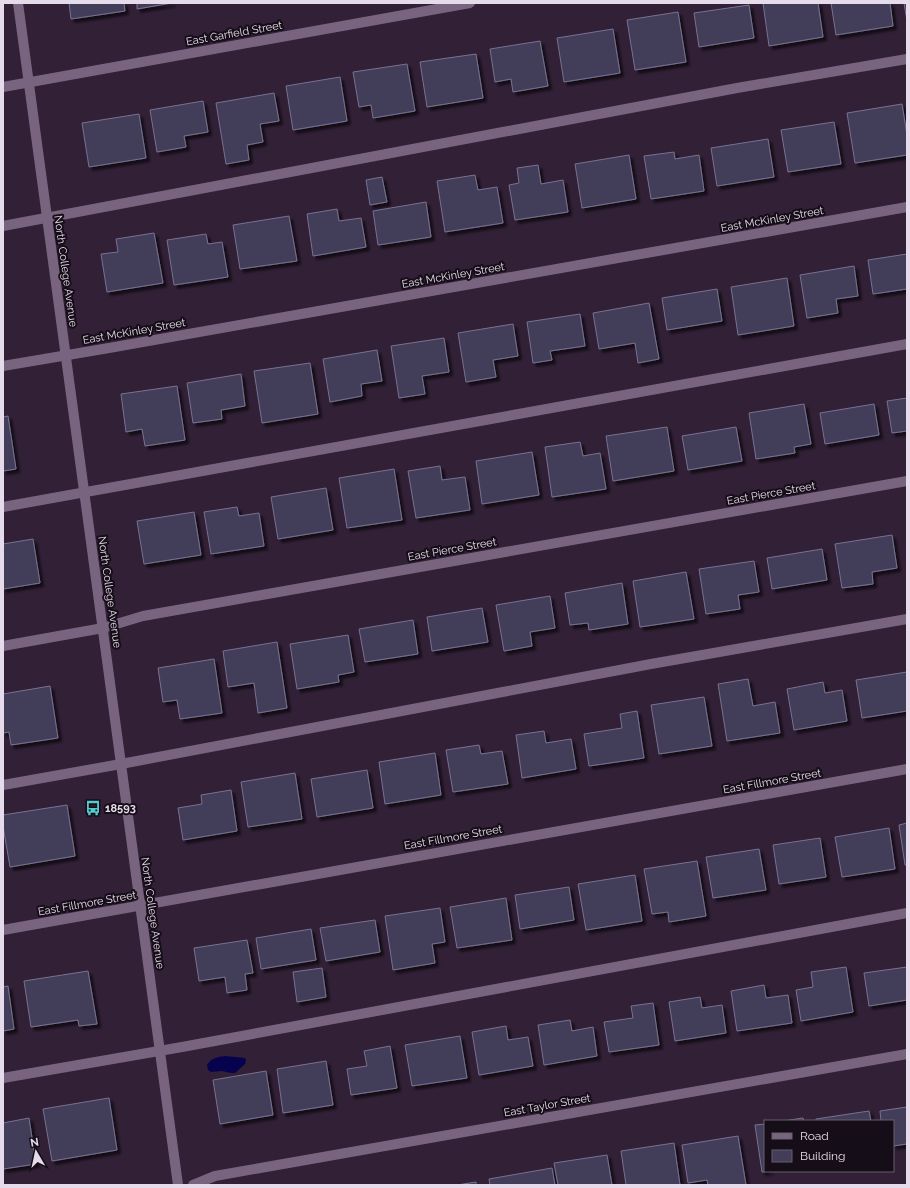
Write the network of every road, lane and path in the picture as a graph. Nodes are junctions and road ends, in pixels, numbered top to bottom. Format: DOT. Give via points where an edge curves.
graph roads {
  1 [pos="18,3"];
  2 [pos="470,3"];
  3 [pos="907,59"];
  4 [pos="29,82"];
  5 [pos="3,86"];
  6 [pos="907,207"];
  7 [pos="47,218"];
  8 [pos="3,226"];
  9 [pos="907,344"];
  10 [pos="66,355"];
  11 [pos="3,366"];
  12 [pos="907,481"];
  13 [pos="84,492"];
  14 [pos="3,507"];
  15 [pos="907,619"];
  16 [pos="102,628"];
  17 [pos="3,646"];
  18 [pos="121,764"];
  19 [pos="907,769"];
  20 [pos="3,785"];
  21 [pos="140,905"];
  22 [pos="907,913"];
  23 [pos="3,930"];
  24 [pos="160,1050"];
  25 [pos="907,1054"];
  26 [pos="3,1078"];
  27 [pos="178,1185"];
  28 [pos="193,1185"];
  1 -- 4 [label="street, North College Avenue"];
  2 -- 4 [label="street, East Garfield Street"];
  3 -- 7 [label="street"];
  4 -- 5 [label="street, East Garfield Street"];
  4 -- 7 [label="street, North College Avenue"];
  6 -- 10 [label="street, East McKinley Street"];
  7 -- 8 [label="street"];
  7 -- 10 [label="street, North College Avenue"];
  9 -- 13 [label="street"];
  10 -- 11 [label="street, East McKinley Street"];
  10 -- 13 [label="street, North College Avenue"];
  12 -- 16 [label="street, East Pierce Street" via="143,616"];
  13 -- 14 [label="street"];
  13 -- 16 [label="street, North College Avenue"];
  15 -- 18 [label="street"];
  16 -- 17 [label="street, East Pierce Street"];
  16 -- 18 [label="street, North College Avenue"];
  18 -- 20 [label="street"];
  18 -- 21 [label="street, North College Avenue"];
  19 -- 21 [label="street, East Fillmore Street"];
  21 -- 23 [label="street, East Fillmore Street"];
  21 -- 24 [label="street, North College Avenue"];
  22 -- 24 [label="street"];
  24 -- 26 [label="street"];
  24 -- 27 [label="street, North College Avenue"];
  25 -- 28 [label="street, East Taylor Street" via="215,1176"];
}
